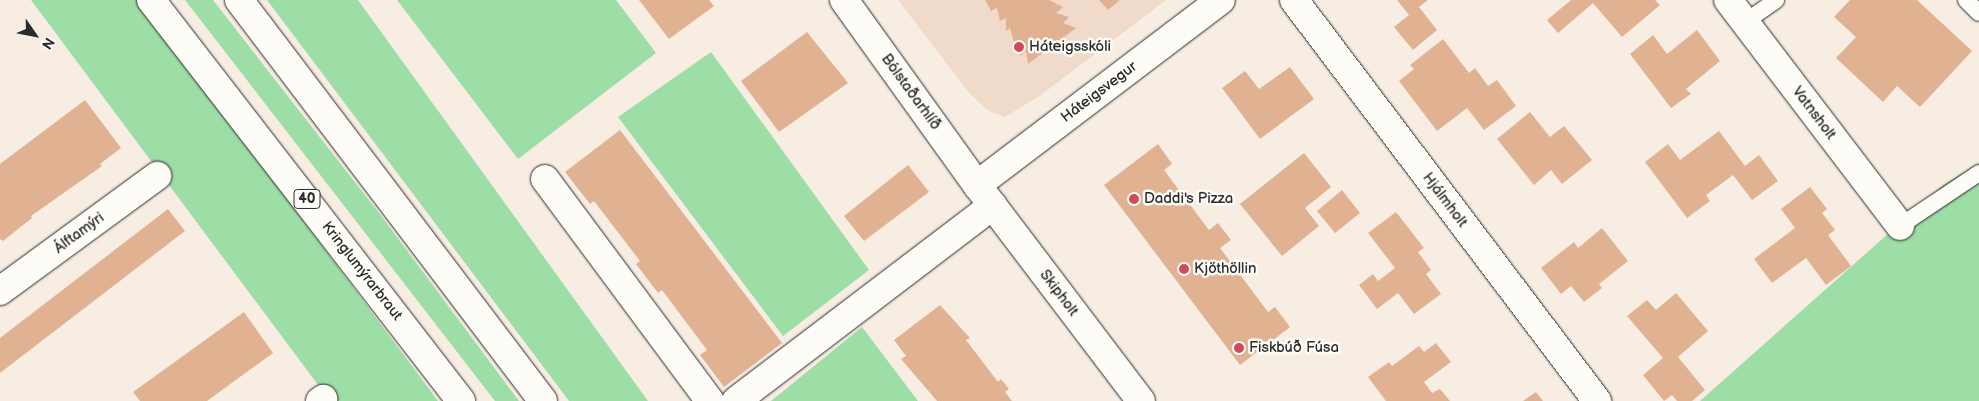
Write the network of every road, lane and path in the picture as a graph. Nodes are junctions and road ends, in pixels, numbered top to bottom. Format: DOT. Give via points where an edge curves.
graph roads {
  1 [pos="151,0"];
  2 [pos="239,0"];
  3 [pos="844,0"];
  4 [pos="1221,0"];
  5 [pos="1294,0"];
  6 [pos="1728,0"];
  7 [pos="1776,0"];
  8 [pos="1966,0"];
  9 [pos="1979,13"];
  10 [pos="1745,22"];
  11 [pos="1979,173"];
  12 [pos="157,176"];
  13 [pos="544,179"];
  14 [pos="985,195"];
  15 [pos="1900,226"];
  16 [pos="0,291"];
  17 [pos="461,401"];
  18 [pos="543,401"];
  19 [pos="710,401"];
  20 [pos="736,401"];
  21 [pos="1141,401"];
  22 [pos="1597,401"];
  1 -- 17 [label="street, Kringlumýrarbraut / 40"];
  2 -- 18 [label="street"];
  3 -- 14 [label="street, Bólstaðarhlíð"];
  4 -- 14 [label="street, Háteigsvegur"];
  5 -- 22 [label="street, Hjálmholt"];
  6 -- 10 [label="street, Vatnsholt"];
  7 -- 10 [label="lane"];
  8 -- 9 [label="lane"];
  10 -- 15 [label="street, Vatnsholt"];
  11 -- 15 [label="lane"];
  12 -- 16 [label="street, Álftamýri"];
  13 -- 19 [label="street"];
  14 -- 20 [label="street, Háteigsvegur"];
  14 -- 21 [label="street, Skipholt"];
}
